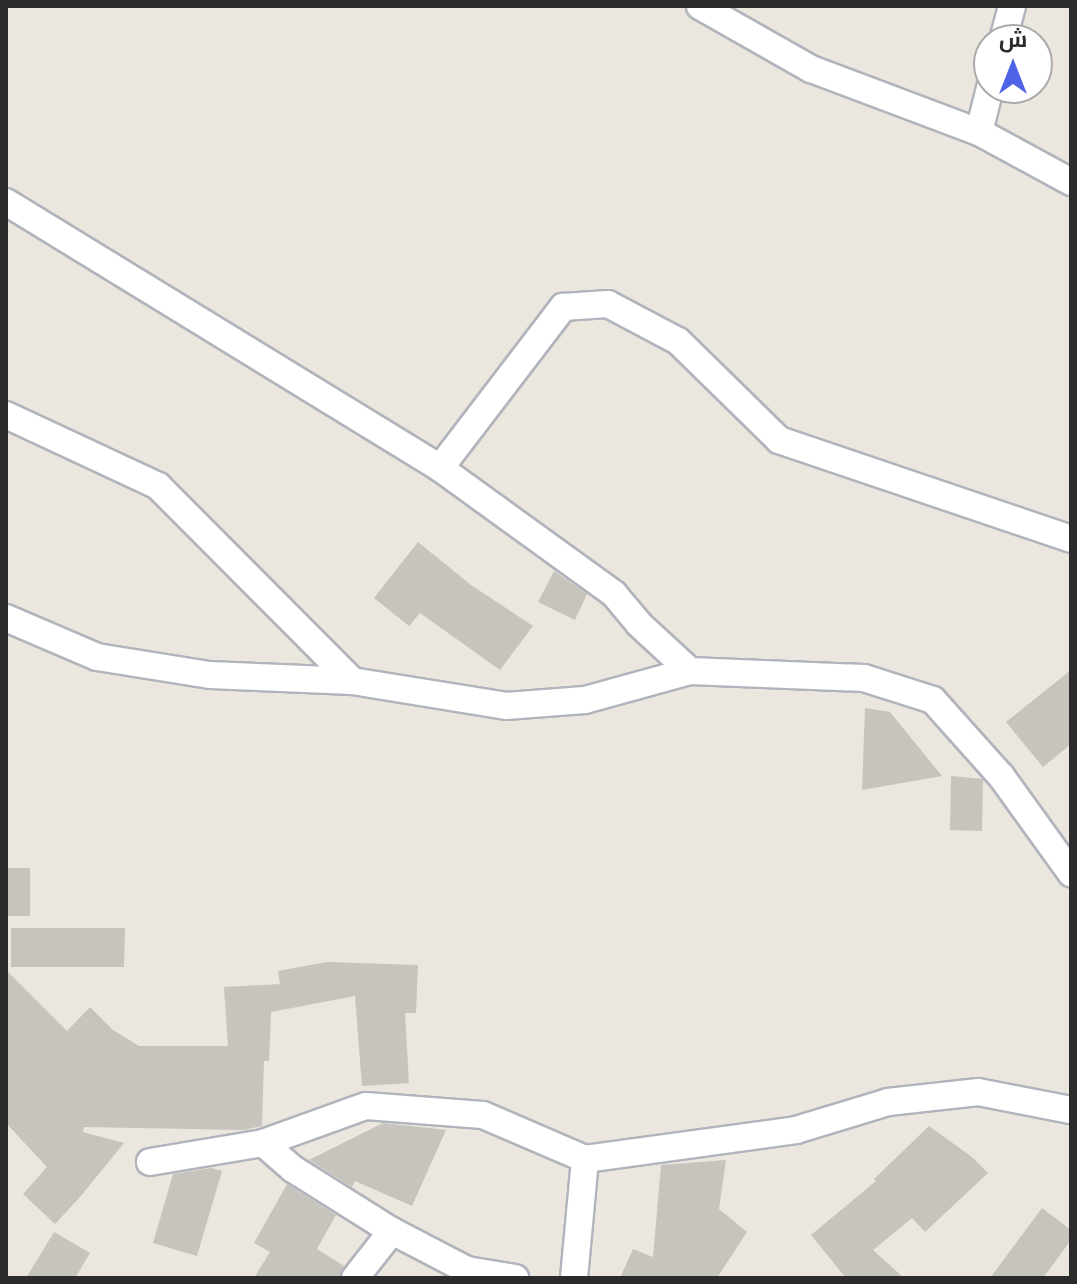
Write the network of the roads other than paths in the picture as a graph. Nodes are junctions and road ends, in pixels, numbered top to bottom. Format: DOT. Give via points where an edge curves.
graph roads {
  1 [pos="700,6"];
  2 [pos="986,104"];
  3 [pos="979,132"];
  4 [pos="1071,182"];
  5 [pos="6,202"];
  6 [pos="6,415"];
  7 [pos="440,468"];
  8 [pos="1071,539"];
  9 [pos="6,618"];
  10 [pos="690,671"];
  11 [pos="352,681"];
  12 [pos="1071,873"];
  13 [pos="1071,1110"];
  14 [pos="263,1143"];
  15 [pos="585,1159"];
  16 [pos="150,1162"];
  17 [pos="392,1231"];
  18 [pos="355,1278"];
  19 [pos="515,1278"];
  20 [pos="574,1278"];
  1 -- 3 [label="street" via="811,69"];
  2 -- 3 [label="street"];
  3 -- 4 [label="street"];
  5 -- 7 [label="street"];
  6 -- 11 [label="street" via="158,486"];
  7 -- 8 [label="street" via="563,307 608,304 678,341 779,440"];
  7 -- 10 [label="street" via="614,594"];
  9 -- 11 [label="street" via="97,657 210,675"];
  10 -- 11 [label="street" via="585,700 506,706"];
  10 -- 12 [label="street" via="864,678 933,700 1001,776"];
  13 -- 15 [label="street" via="978,1092 888,1102 796,1130"];
  14 -- 15 [label="street" via="366,1106 483,1115"];
  14 -- 16 [label="street"];
  14 -- 17 [label="street" via="293,1169"];
  15 -- 20 [label="street"];
  17 -- 18 [label="street"];
  17 -- 19 [label="street" via="467,1270"];
}
